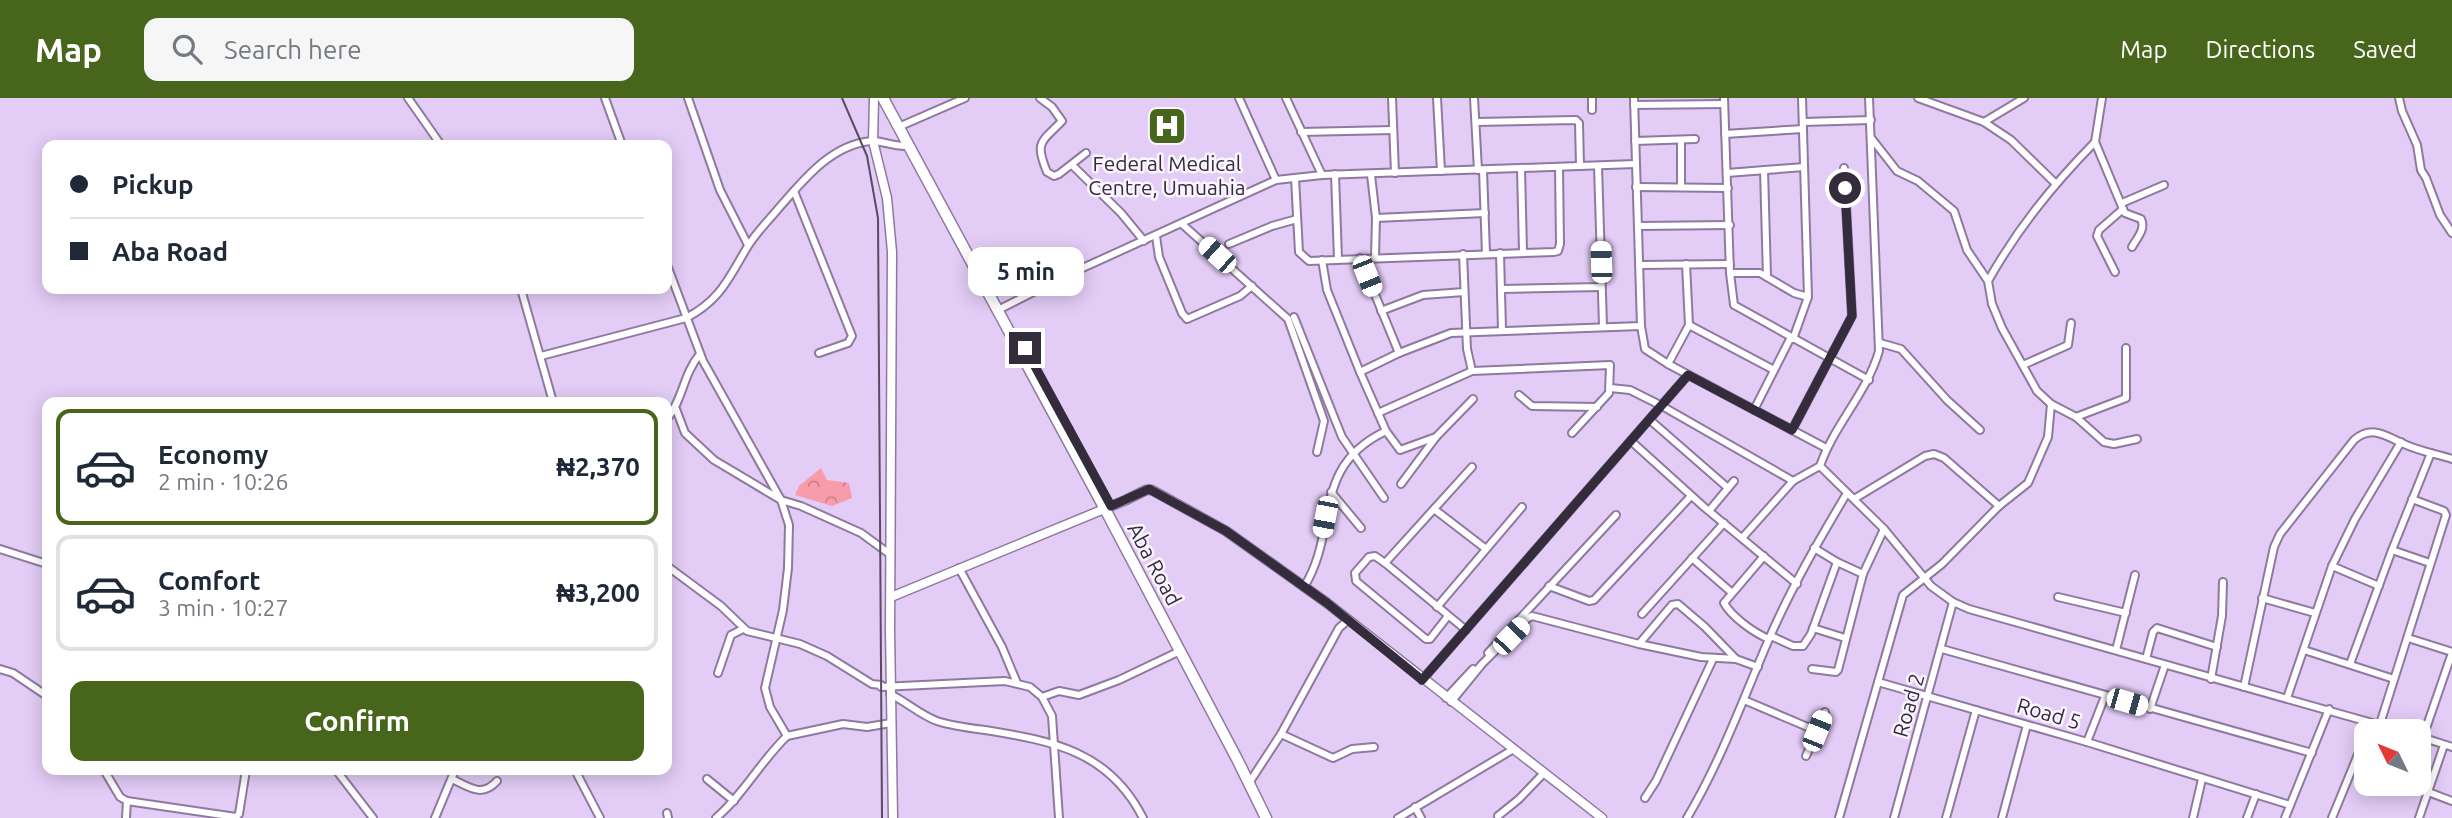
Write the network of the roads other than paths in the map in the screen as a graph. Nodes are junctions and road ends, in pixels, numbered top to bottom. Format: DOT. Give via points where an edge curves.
graph roads {
  1 [pos="408,98"];
  2 [pos="605,98"];
  3 [pos="688,98"];
  4 [pos="874,98"];
  5 [pos="883,98"];
  6 [pos="889,98"];
  7 [pos="965,98"];
  8 [pos="1040,98"];
  9 [pos="1239,98"];
  10 [pos="1286,98"];
  11 [pos="1392,98"];
  12 [pos="1437,98"];
  13 [pos="1474,98"];
  14 [pos="1592,98"];
  15 [pos="1802,98"];
  16 [pos="1869,98"];
  17 [pos="1918,98"];
  18 [pos="2024,98"];
  19 [pos="2102,98"];
  20 [pos="2399,98"];
  21 [pos="1724,101"];
  22 [pos="1634,102"];
  23 [pos="1592,110"];
  24 [pos="1871,120"];
  25 [pos="1476,122"];
  26 [pos="1984,122"];
  27 [pos="903,125"];
  28 [pos="1803,126"];
  29 [pos="1393,130"];
  30 [pos="1301,132"];
  31 [pos="1725,134"];
  32 [pos="1871,138"];
  33 [pos="1681,139"];
  34 [pos="1695,139"];
  35 [pos="437,140"];
  36 [pos="621,140"];
  37 [pos="873,141"];
  38 [pos="1635,141"];
  39 [pos="2095,142"];
  40 [pos="907,146"];
  41 [pos="1086,153"];
  42 [pos="1635,164"];
  43 [pos="1072,165"];
  44 [pos="1580,166"];
  45 [pos="1598,166"];
  46 [pos="1559,167"];
  47 [pos="1804,167"];
  48 [pos="1844,167"];
  49 [pos="1521,168"];
  50 [pos="1481,170"];
  51 [pos="1764,170"];
  52 [pos="1441,171"];
  53 [pos="1395,173"];
  54 [pos="1727,173"];
  55 [pos="1335,174"];
  56 [pos="1322,175"];
  57 [pos="1371,175"];
  58 [pos="1295,178"];
  59 [pos="1276,180"];
  60 [pos="2055,183"];
  61 [pos="2164,186"];
  62 [pos="1636,187"];
  63 [pos="1681,187"];
  64 [pos="1728,188"];
  65 [pos="794,191"];
  66 [pos="2122,206"];
  67 [pos="1485,213"];
  68 [pos="1376,218"];
  69 [pos="1297,219"];
  70 [pos="1182,224"];
  71 [pos="1730,225"];
  72 [pos="1639,226"];
  73 [pos="2452,233"];
  74 [pos="1156,236"];
  75 [pos="1144,240"];
  76 [pos="1229,244"];
  77 [pos="748,245"];
  78 [pos="2132,247"];
  79 [pos="1500,253"];
  80 [pos="1523,253"];
  81 [pos="1463,254"];
  82 [pos="1486,254"];
  83 [pos="1375,257"];
  84 [pos="1338,258"];
  85 [pos="1360,258"];
  86 [pos="1322,260"];
  87 [pos="1686,264"];
  88 [pos="1730,264"];
  89 [pos="1640,265"];
  90 [pos="2115,272"];
  91 [pos="1730,273"];
  92 [pos="1766,277"];
  93 [pos="672,278"];
  94 [pos="1988,281"];
  95 [pos="1252,286"];
  96 [pos="1601,287"];
  97 [pos="1502,289"];
  98 [pos="1464,292"];
  99 [pos="522,294"];
  100 [pos="1808,297"];
  101 [pos="1001,309"];
  102 [pos="1381,311"];
  103 [pos="1294,317"];
  104 [pos="687,318"];
  105 [pos="2071,323"];
  106 [pos="1603,326"];
  107 [pos="1641,326"];
  108 [pos="1689,326"];
  109 [pos="1502,330"];
  110 [pos="1466,331"];
  111 [pos="1793,339"];
  112 [pos="1880,344"];
  113 [pos="2126,348"];
  114 [pos="819,353"];
  115 [pos="1399,353"];
  116 [pos="701,354"];
  117 [pos="541,356"];
  118 [pos="1831,359"];
  119 [pos="1668,364"];
  120 [pos="2023,365"];
  121 [pos="1774,370"];
  122 [pos="1472,371"];
  123 [pos="1360,372"];
  124 [pos="1688,375"];
  125 [pos="1869,380"];
  126 [pos="1611,388"];
  127 [pos="1519,396"];
  128 [pos="552,397"];
  129 [pos="1472,398"];
  130 [pos="2051,404"];
  131 [pos="1662,406"];
  132 [pos="1597,407"];
  133 [pos="676,409"];
  134 [pos="1754,410"];
  135 [pos="672,413"];
  136 [pos="1378,413"];
  137 [pos="2076,417"];
  138 [pos="1650,420"];
  139 [pos="1792,430"];
  140 [pos="1980,430"];
  141 [pos="1386,431"];
  142 [pos="1572,433"];
  143 [pos="1436,437"];
  144 [pos="2137,439"];
  145 [pos="1631,441"];
  146 [pos="2401,442"];
  147 [pos="1826,448"];
  148 [pos="1317,452"];
  149 [pos="1353,452"];
  150 [pos="2431,453"];
  151 [pos="2452,459"];
  152 [pos="1820,466"];
  153 [pos="1472,467"];
  154 [pos="1734,481"];
  155 [pos="1793,481"];
  156 [pos="1401,484"];
  157 [pos="1728,488"];
  158 [pos="1331,492"];
  159 [pos="1847,493"];
  160 [pos="1691,496"];
  161 [pos="1384,498"];
  162 [pos="1854,499"];
  163 [pos="2412,499"];
  164 [pos="781,500"];
  165 [pos="1999,506"];
  166 [pos="1108,507"];
  167 [pos="1522,507"];
  168 [pos="1434,509"];
  169 [pos="1709,511"];
  170 [pos="1616,515"];
  171 [pos="1724,523"];
  172 [pos="1360,528"];
  173 [pos="1884,528"];
  174 [pos="1743,537"];
  175 [pos="1814,548"];
  176 [pos="0,549"];
  177 [pos="1486,549"];
  178 [pos="2392,550"];
  179 [pos="891,555"];
  180 [pos="1764,556"];
  181 [pos="1692,558"];
  182 [pos="42,562"];
  183 [pos="1837,562"];
  184 [pos="2430,563"];
  185 [pos="1385,564"];
  186 [pos="2332,566"];
  187 [pos="959,568"];
  188 [pos="672,570"];
  189 [pos="1863,574"];
  190 [pos="2135,575"];
  191 [pos="1924,578"];
  192 [pos="2223,582"];
  193 [pos="1797,584"];
  194 [pos="1303,586"];
  195 [pos="1549,586"];
  196 [pos="2379,586"];
  197 [pos="1731,592"];
  198 [pos="1660,594"];
  199 [pos="891,597"];
  200 [pos="2058,597"];
  201 [pos="2262,598"];
  202 [pos="1953,602"];
  203 [pos="1672,605"];
  204 [pos="1437,607"];
  205 [pos="2315,612"];
  206 [pos="2126,613"];
  207 [pos="1642,614"];
  208 [pos="1448,615"];
  209 [pos="1348,620"];
  210 [pos="1813,628"];
  211 [pos="743,629"];
  212 [pos="1466,630"];
  213 [pos="777,637"];
  214 [pos="1770,637"];
  215 [pos="1845,638"];
  216 [pos="2408,638"];
  217 [pos="1639,643"];
  218 [pos="2217,648"];
  219 [pos="1942,649"];
  220 [pos="2116,650"];
  221 [pos="2304,650"];
  222 [pos="1180,651"];
  223 [pos="2452,653"];
  224 [pos="1713,659"];
  225 [pos="1736,659"];
  226 [pos="2146,659"];
  227 [pos="2350,664"];
  228 [pos="2165,665"];
  229 [pos="1758,667"];
  230 [pos="0,669"];
  231 [pos="1812,669"];
  232 [pos="718,673"];
  233 [pos="2211,678"];
  234 [pos="2394,679"];
  235 [pos="1422,680"];
  236 [pos="1878,682"];
  237 [pos="1017,683"];
  238 [pos="2244,687"];
  239 [pos="890,691"];
  240 [pos="42,693"];
  241 [pos="2105,696"];
  242 [pos="1042,697"];
  243 [pos="1928,697"];
  244 [pos="2287,698"];
  245 [pos="1448,700"];
  246 [pos="1744,700"];
  247 [pos="2150,709"];
  248 [pos="2329,709"];
  249 [pos="1976,710"];
  250 [pos="1825,712"];
  251 [pos="1216,713"];
  252 [pos="2361,719"];
  253 [pos="2382,719"];
  254 [pos="2427,719"];
  255 [pos="891,723"];
  256 [pos="2027,725"];
  257 [pos="1817,731"];
  258 [pos="1281,734"];
  259 [pos="787,736"];
  260 [pos="2431,740"];
  261 [pos="2087,742"];
  262 [pos="1055,743"];
  263 [pos="2448,746"];
  264 [pos="1374,747"];
  265 [pos="1512,750"];
  266 [pos="2312,753"];
  267 [pos="1806,756"];
  268 [pos="2354,765"];
  269 [pos="1543,774"];
  270 [pos="107,775"];
  271 [pos="245,775"];
  272 [pos="339,775"];
  273 [pos="453,775"];
  274 [pos="578,775"];
  275 [pos="1248,776"];
  276 [pos="452,779"];
  277 [pos="707,779"];
  278 [pos="2202,779"];
  279 [pos="497,781"];
  280 [pos="2431,785"];
  281 [pos="2431,793"];
  282 [pos="2256,794"];
  283 [pos="2426,796"];
  284 [pos="1645,798"];
  285 [pos="127,801"];
  286 [pos="734,801"];
  287 [pos="2452,801"];
  288 [pos="2290,805"];
  289 [pos="1415,807"];
  290 [pos="176,809"];
  291 [pos="1498,816"];
  292 [pos="238,817"];
  293 [pos="126,818"];
  294 [pos="174,818"];
  295 [pos="373,818"];
  296 [pos="435,818"];
  297 [pos="600,818"];
  298 [pos="716,818"];
  299 [pos="893,818"];
  300 [pos="1059,818"];
  301 [pos="1143,818"];
  302 [pos="1266,818"];
  303 [pos="1272,818"];
  304 [pos="1398,818"];
  305 [pos="1421,818"];
  306 [pos="1602,818"];
  307 [pos="1687,818"];
  308 [pos="1839,818"];
  309 [pos="1894,818"];
  310 [pos="1946,818"];
  311 [pos="2003,818"];
  312 [pos="2193,818"];
  313 [pos="2247,818"];
  314 [pos="2285,818"];
  315 [pos="2332,818"];
  316 [pos="2418,818"];
  1 -- 35 [label="street"];
  2 -- 36 [label="street"];
  3 -- 77 [label="street" via="719,190"];
  4 -- 37 [label="street"];
  5 -- 40 [label="main road, Aba Road"];
  6 -- 27 [label="main road, Aba Road"];
  7 -- 27 [label="street"];
  8 -- 43 [label="street" via="1062,121 1041,140 1047,172 1054,176"];
  9 -- 59 [label="street"];
  10 -- 30 [label="street"];
  11 -- 29 [label="street"];
  12 -- 52 [label="street"];
  13 -- 25 [label="street"];
  14 -- 23 [label="street"];
  15 -- 28 [label="street"];
  16 -- 24 [label="street"];
  17 -- 26 [label="street"];
  18 -- 26 [label="street"];
  19 -- 39 [label="street"];
  20 -- 73 [label="street" via="2417,145 2420,170"];
  21 -- 22 [label="street"];
  21 -- 31 [label="street"];
  22 -- 38 [label="street"];
  24 -- 28 [label="street"];
  24 -- 32 [label="street"];
  25 -- 44 [label="street" via="1577,120"];
  25 -- 50 [label="street"];
  26 -- 60 [label="street" via="2011,140"];
  27 -- 101 [label="main road, Aba Road"];
  28 -- 31 [label="street"];
  28 -- 47 [label="street"];
  29 -- 30 [label="street"];
  29 -- 53 [label="street"];
  30 -- 56 [label="street"];
  31 -- 54 [label="street"];
  32 -- 94 [label="street" via="1897,170 1950,206 1967,250"];
  32 -- 112 [label="street"];
  33 -- 34 [label="street"];
  33 -- 38 [label="street"];
  33 -- 63 [label="street"];
  37 -- 40 [label="street"];
  37 -- 65 [label="street" via="840,151"];
  37 -- 179 [label="street" via="887,198 892,253"];
  38 -- 42 [label="street"];
  39 -- 60 [label="street"];
  39 -- 66 [label="street"];
  40 -- 101 [label="main road, Aba Road"];
  41 -- 43 [label="street"];
  42 -- 45 [label="street"];
  42 -- 62 [label="street"];
  43 -- 75 [label="street"];
  44 -- 45 [label="street"];
  44 -- 46 [label="street"];
  45 -- 96 [label="street"];
  46 -- 49 [label="street"];
  46 -- 80 [label="street" via="1559,248"];
  47 -- 51 [label="street"];
  47 -- 100 [label="street"];
  48 -- 118 [label="street" via="1852,316"];
  49 -- 50 [label="street"];
  49 -- 80 [label="street"];
  50 -- 52 [label="street"];
  50 -- 67 [label="street"];
  51 -- 54 [label="street"];
  51 -- 92 [label="street"];
  52 -- 53 [label="street"];
  53 -- 57 [label="street"];
  54 -- 64 [label="street"];
  55 -- 56 [label="street"];
  55 -- 57 [label="street"];
  55 -- 84 [label="street"];
  56 -- 58 [label="street"];
  57 -- 68 [label="street"];
  58 -- 59 [label="street"];
  58 -- 69 [label="street"];
  59 -- 70 [label="street"];
  60 -- 94 [label="street"];
  61 -- 66 [label="street"];
  62 -- 63 [label="street"];
  62 -- 72 [label="street"];
  63 -- 64 [label="street"];
  64 -- 71 [label="street"];
  65 -- 77 [label="street"];
  65 -- 114 [label="street" via="852,336 848,344"];
  66 -- 78 [label="street" via="2125,213 2141,219 2144,227"];
  66 -- 90 [label="street" via="2096,236"];
  67 -- 68 [label="street"];
  67 -- 82 [label="street"];
  68 -- 83 [label="street"];
  69 -- 76 [label="street"];
  69 -- 86 [label="street" via="1300,255 1309,261"];
  70 -- 74 [label="street"];
  70 -- 95 [label="street"];
  71 -- 72 [label="street"];
  71 -- 88 [label="street"];
  72 -- 89 [label="street"];
  74 -- 75 [label="street"];
  74 -- 95 [label="street" via="1159,257 1187,319"];
  75 -- 101 [label="street"];
  77 -- 104 [label="street" via="718,295"];
  79 -- 80 [label="street"];
  79 -- 82 [label="street"];
  79 -- 97 [label="street"];
  81 -- 82 [label="street"];
  81 -- 83 [label="street"];
  81 -- 98 [label="street"];
  83 -- 85 [label="street"];
  84 -- 85 [label="street"];
  84 -- 86 [label="street"];
  85 -- 102 [label="street"];
  86 -- 123 [label="street" via="1327,290"];
  87 -- 88 [label="street"];
  87 -- 89 [label="street"];
  87 -- 108 [label="street"];
  88 -- 91 [label="street"];
  89 -- 107 [label="street"];
  91 -- 92 [label="street"];
  91 -- 111 [label="street" via="1734,305"];
  92 -- 100 [label="street"];
  93 -- 104 [label="street"];
  94 -- 120 [label="street" via="1992,304"];
  95 -- 148 [label="street" via="1288,319 1324,421"];
  96 -- 97 [label="street"];
  96 -- 106 [label="street"];
  97 -- 109 [label="street"];
  98 -- 102 [label="street" via="1423,295"];
  98 -- 110 [label="street"];
  99 -- 117 [label="street"];
  100 -- 111 [label="street"];
  101 -- 166 [label="main road, Aba Road"];
  102 -- 115 [label="street"];
  103 -- 149 [label="street" via="1342,437"];
  104 -- 116 [label="street"];
  104 -- 117 [label="street"];
  105 -- 120 [label="street" via="2068,345"];
  106 -- 107 [label="street"];
  106 -- 109 [label="street"];
  107 -- 119 [label="street" via="1645,349"];
  108 -- 119 [label="street"];
  108 -- 121 [label="street"];
  109 -- 110 [label="street"];
  110 -- 115 [label="street"];
  110 -- 122 [label="street"];
  111 -- 118 [label="street"];
  111 -- 121 [label="street"];
  112 -- 125 [label="street"];
  112 -- 140 [label="street" via="1901,349"];
  113 -- 137 [label="street" via="2126,398"];
  115 -- 123 [label="street"];
  116 -- 133 [label="street" via="688,371"];
  116 -- 164 [label="street"];
  117 -- 128 [label="street"];
  118 -- 125 [label="street"];
  118 -- 139 [label="street"];
  119 -- 124 [label="street"];
  120 -- 130 [label="street"];
  121 -- 134 [label="street"];
  122 -- 126 [label="street" via="1610,365"];
  122 -- 136 [label="street"];
  123 -- 136 [label="street"];
  124 -- 131 [label="street"];
  124 -- 134 [label="street"];
  125 -- 147 [label="street"];
  126 -- 131 [label="street" via="1630,390"];
  126 -- 132 [label="street"];
  127 -- 132 [label="street" via="1532,405"];
  129 -- 143 [label="street"];
  130 -- 137 [label="street"];
  130 -- 165 [label="street" via="2048,437 2028,483"];
  131 -- 138 [label="street"];
  131 -- 155 [label="street"];
  132 -- 142 [label="street"];
  133 -- 135 [label="street"];
  133 -- 164 [label="street" via="685,433 704,452"];
  134 -- 139 [label="street"];
  136 -- 141 [label="street"];
  137 -- 144 [label="street" via="2109,444"];
  138 -- 145 [label="street"];
  138 -- 157 [label="street"];
  139 -- 147 [label="street"];
  141 -- 143 [label="street" via="1404,450"];
  141 -- 149 [label="street"];
  143 -- 156 [label="street"];
  145 -- 160 [label="street"];
  145 -- 212 [label="street"];
  146 -- 150 [label="street"];
  146 -- 186 [label="street"];
  146 -- 201 [label="street" via="2382,432 2354,440 2280,534"];
  147 -- 152 [label="street"];
  149 -- 158 [label="street"];
  149 -- 161 [label="street"];
  150 -- 151 [label="street"];
  150 -- 163 [label="street"];
  152 -- 155 [label="street"];
  152 -- 159 [label="street"];
  153 -- 168 [label="street"];
  154 -- 157 [label="street"];
  155 -- 174 [label="street"];
  157 -- 169 [label="street"];
  158 -- 172 [label="street"];
  158 -- 194 [label="street" via="1315,565"];
  159 -- 162 [label="street"];
  159 -- 175 [label="street"];
  160 -- 169 [label="street"];
  160 -- 195 [label="street" via="1594,600"];
  162 -- 165 [label="street" via="1934,454"];
  162 -- 173 [label="street"];
  163 -- 178 [label="street"];
  163 -- 184 [label="street" via="2446,513"];
  164 -- 179 [label="street" via="861,533"];
  164 -- 213 [label="street" via="789,525 788,568"];
  165 -- 191 [label="street"];
  166 -- 187 [label="street"];
  166 -- 194 [label="street" via="1146,490 1156,491 1226,531"];
  166 -- 222 [label="main road, Aba Road"];
  166 -- 251 [label="main road, Aba Road"];
  167 -- 177 [label="street"];
  168 -- 177 [label="street"];
  168 -- 185 [label="street"];
  169 -- 171 [label="street"];
  170 -- 195 [label="street"];
  171 -- 174 [label="street"];
  171 -- 181 [label="street"];
  173 -- 189 [label="street"];
  173 -- 191 [label="street"];
  174 -- 180 [label="street"];
  175 -- 183 [label="street"];
  175 -- 193 [label="street"];
  176 -- 182 [label="street"];
  177 -- 204 [label="street"];
  178 -- 184 [label="street"];
  178 -- 196 [label="street"];
  179 -- 199 [label="street"];
  180 -- 193 [label="street"];
  180 -- 197 [label="street"];
  181 -- 197 [label="street"];
  181 -- 198 [label="street"];
  183 -- 189 [label="street"];
  183 -- 210 [label="street"];
  184 -- 216 [label="street"];
  185 -- 204 [label="street"];
  185 -- 208 [label="street" via="1369,557 1354,579 1426,639"];
  186 -- 196 [label="street"];
  186 -- 205 [label="street"];
  187 -- 199 [label="street"];
  187 -- 237 [label="street"];
  188 -- 211 [label="street" via="721,606"];
  189 -- 215 [label="street"];
  190 -- 206 [label="street"];
  191 -- 202 [label="street"];
  191 -- 236 [label="street" via="1908,589 1900,603"];
  192 -- 218 [label="street"];
  193 -- 214 [label="street"];
  194 -- 209 [label="street"];
  195 -- 245 [label="street"];
  196 -- 227 [label="street"];
  197 -- 214 [label="street" via="1724,601 1727,608 1762,636"];
  198 -- 203 [label="street"];
  198 -- 207 [label="street"];
  199 -- 239 [label="street"];
  200 -- 206 [label="street"];
  201 -- 205 [label="street"];
  201 -- 238 [label="street"];
  202 -- 219 [label="street, Road 2"];
  202 -- 220 [label="street"];
  203 -- 217 [label="street"];
  203 -- 225 [label="street" via="1682,606"];
  204 -- 208 [label="street"];
  205 -- 221 [label="street"];
  206 -- 220 [label="street"];
  208 -- 212 [label="street"];
  209 -- 235 [label="street"];
  209 -- 258 [label="street" via="1339,628"];
  210 -- 214 [label="street" via="1799,648"];
  210 -- 215 [label="street"];
  211 -- 213 [label="street"];
  211 -- 232 [label="street" via="731,635"];
  212 -- 235 [label="street"];
  213 -- 239 [label="street" via="827,656"];
  213 -- 259 [label="street" via="765,688 770,708"];
  214 -- 229 [label="street"];
  215 -- 231 [label="street" via="1837,672"];
  216 -- 223 [label="street"];
  216 -- 234 [label="street"];
  217 -- 224 [label="street"];
  217 -- 245 [label="street" via="1532,616"];
  218 -- 226 [label="street" via="2157,628"];
  218 -- 233 [label="street"];
  219 -- 241 [label="street"];
  219 -- 243 [label="street, Road 2"];
  220 -- 226 [label="street"];
  221 -- 227 [label="street"];
  221 -- 244 [label="street"];
  222 -- 242 [label="street" via="1079,695 1059,691"];
  222 -- 251 [label="main road, Aba Road"];
  223 -- 254 [label="street"];
  224 -- 225 [label="street"];
  224 -- 284 [label="street"];
  225 -- 229 [label="street"];
  226 -- 228 [label="street"];
  227 -- 234 [label="street"];
  228 -- 233 [label="street"];
  228 -- 247 [label="street"];
  229 -- 246 [label="street"];
  230 -- 240 [label="street"];
  233 -- 238 [label="street"];
  234 -- 253 [label="street"];
  235 -- 245 [label="street"];
  236 -- 243 [label="street, Road 5"];
  236 -- 308 [label="street"];
  237 -- 239 [label="street"];
  237 -- 242 [label="street"];
  238 -- 244 [label="street"];
  239 -- 255 [label="street"];
  239 -- 262 [label="street" via="936,721"];
  241 -- 247 [label="street"];
  241 -- 261 [label="street"];
  242 -- 262 [label="street" via="1052,716"];
  243 -- 249 [label="street, Road 5"];
  243 -- 309 [label="street, Road 2"];
  244 -- 248 [label="street"];
  245 -- 265 [label="street"];
  246 -- 257 [label="street"];
  246 -- 307 [label="street"];
  247 -- 266 [label="street"];
  248 -- 252 [label="street"];
  248 -- 266 [label="street"];
  249 -- 256 [label="street, Road 5"];
  249 -- 310 [label="street"];
  250 -- 257 [label="street"];
  251 -- 275 [label="main road"];
  255 -- 259 [label="street" via="843,724"];
  255 -- 299 [label="street"];
  256 -- 261 [label="street, Road 5"];
  256 -- 311 [label="street"];
  257 -- 267 [label="street"];
  258 -- 264 [label="street" via="1333,758 1352,749"];
  258 -- 275 [label="street"];
  259 -- 286 [label="street" via="758,766"];
  260 -- 263 [label="street"];
  261 -- 278 [label="street, Road 5"];
  262 -- 300 [label="street"];
  262 -- 301 [label="street" via="1112,775"];
  263 -- 280 [label="street"];
  265 -- 269 [label="street"];
  265 -- 289 [label="street"];
  266 -- 288 [label="street"];
  268 -- 315 [label="street"];
  269 -- 291 [label="street"];
  269 -- 306 [label="street"];
  270 -- 285 [label="street"];
  271 -- 292 [label="street"];
  272 -- 295 [label="street"];
  273 -- 276 [label="street"];
  274 -- 297 [label="street"];
  275 -- 302 [label="main road"];
  275 -- 303 [label="main road"];
  276 -- 279 [label="street" via="475,791 487,790"];
  276 -- 296 [label="street"];
  277 -- 286 [label="street"];
  278 -- 282 [label="street, Road 5"];
  278 -- 312 [label="street"];
  281 -- 287 [label="street"];
  282 -- 288 [label="street, Road 5"];
  282 -- 313 [label="street"];
  283 -- 316 [label="street"];
  285 -- 290 [label="street"];
  285 -- 293 [label="street"];
  286 -- 298 [label="street"];
  288 -- 314 [label="street"];
  289 -- 304 [label="street"];
  289 -- 305 [label="street"];
  290 -- 292 [label="street"];
  290 -- 294 [label="street"];
}
